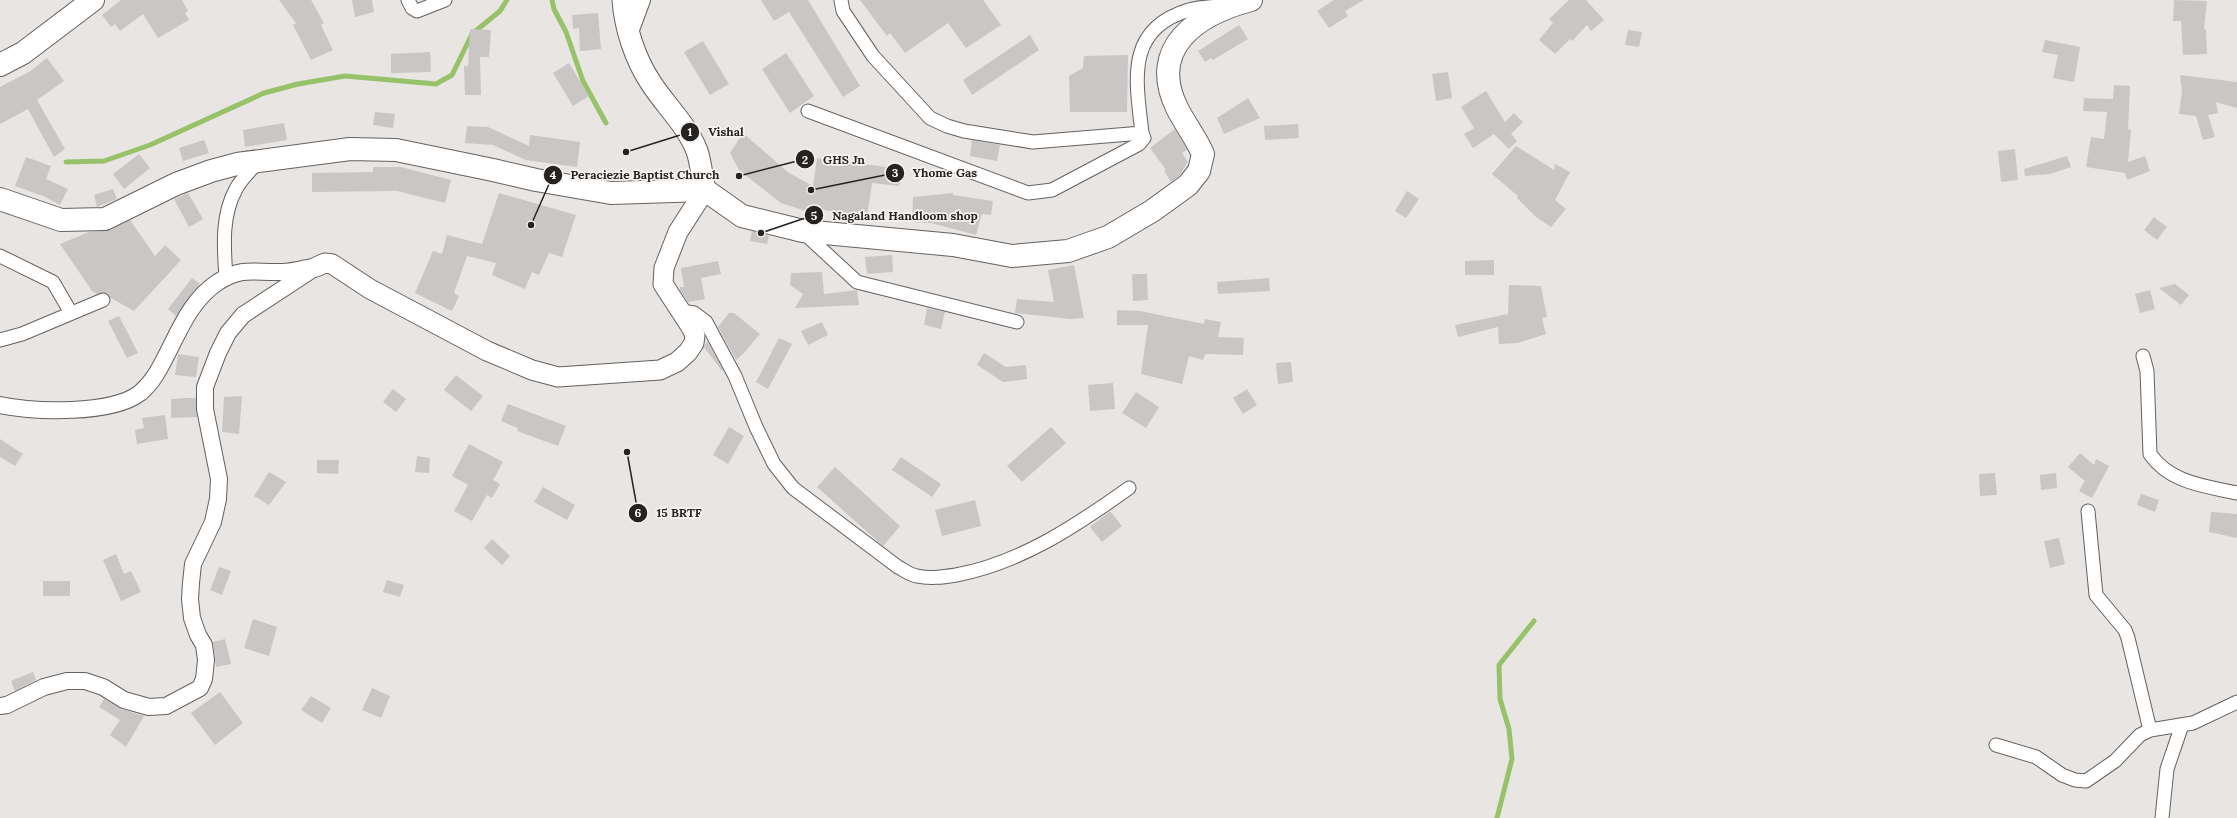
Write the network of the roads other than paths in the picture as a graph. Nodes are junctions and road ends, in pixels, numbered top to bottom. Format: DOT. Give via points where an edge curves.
graph roads {
  1 [pos="93,0"];
  2 [pos="408,0"];
  3 [pos="446,0"];
  4 [pos="623,0"];
  5 [pos="642,0"];
  6 [pos="841,0"];
  7 [pos="1244,2"];
  8 [pos="629,35"];
  9 [pos="0,65"];
  10 [pos="808,111"];
  11 [pos="1142,133"];
  12 [pos="258,162"];
  13 [pos="705,190"];
  14 [pos="0,199"];
  15 [pos="803,232"];
  16 [pos="0,256"];
  17 [pos="316,267"];
  18 [pos="226,278"];
  19 [pos="103,300"];
  20 [pos="680,311"];
  21 [pos="71,314"];
  22 [pos="1017,322"];
  23 [pos="0,340"];
  24 [pos="2143,356"];
  25 [pos="0,405"];
  26 [pos="1129,488"];
  27 [pos="2237,493"];
  28 [pos="2088,511"];
  29 [pos="2237,702"];
  30 [pos="0,706"];
  31 [pos="2182,725"];
  32 [pos="2150,730"];
  33 [pos="1996,745"];
  34 [pos="2162,818"];
  1 -- 9 [label="highway" via="23,53"];
  2 -- 3 [label="street" via="417,11"];
  4 -- 8 [label="main road"];
  5 -- 8 [label="street"];
  6 -- 11 [label="street" via="843,11 873,56 930,118 947,126 1033,142"];
  7 -- 11 [label="street" via="1190,9 1164,19 1146,36 1141,48 1138,72"];
  7 -- 15 [label="highway" via="1201,19 1184,32 1175,45 1169,63 1170,88 1177,108 1203,154 1199,171 1188,185 1152,211 1108,237 1068,251 1012,256 953,245"];
  8 -- 13 [label="main road" via="650,82 682,125 697,151"];
  10 -- 11 [label="street" via="1028,193 1052,190 1139,144 1144,138"];
  12 -- 13 [label="highway" via="350,149 396,150 611,194"];
  12 -- 14 [label="highway" via="237,164 176,184 105,219 61,220"];
  12 -- 18 [label="street" via="236,189 227,215 224,242"];
  13 -- 15 [label="highway" via="742,216"];
  13 -- 20 [label="main road" via="678,232 664,268 663,284"];
  15 -- 22 [label="street" via="857,282"];
  16 -- 21 [label="street" via="53,282"];
  17 -- 18 [label="street" via="283,272 249,270 237,272"];
  17 -- 20 [label="main road" via="325,263 332,264 370,289 487,351 532,370 558,377 660,370 677,362 688,352 695,336"];
  17 -- 30 [label="street" via="243,315 221,346 205,387 205,409 219,479 213,522 193,564 191,583 192,618 204,644 206,660 204,679 200,688 166,706 149,707 124,700 103,687 85,681 67,682 44,687"];
  18 -- 25 [label="street" via="205,292 186,315 150,384 138,394 118,403 77,410 25,410"];
  19 -- 21 [label="street"];
  20 -- 26 [label="street" via="694,313 706,322 735,376 774,464 793,488 898,567 916,576 934,578 984,570 1078,524"];
  21 -- 23 [label="street"];
  24 -- 27 [label="street" via="2147,371 2149,447 2153,459 2183,480"];
  28 -- 32 [label="street" via="2096,595 2125,630"];
  29 -- 31 [label="street" via="2203,719"];
  31 -- 32 [label="street"];
  31 -- 34 [label="street" via="2167,769"];
  32 -- 33 [label="street" via="2140,735 2114,761 2086,781 2062,776 2036,758"];
}
